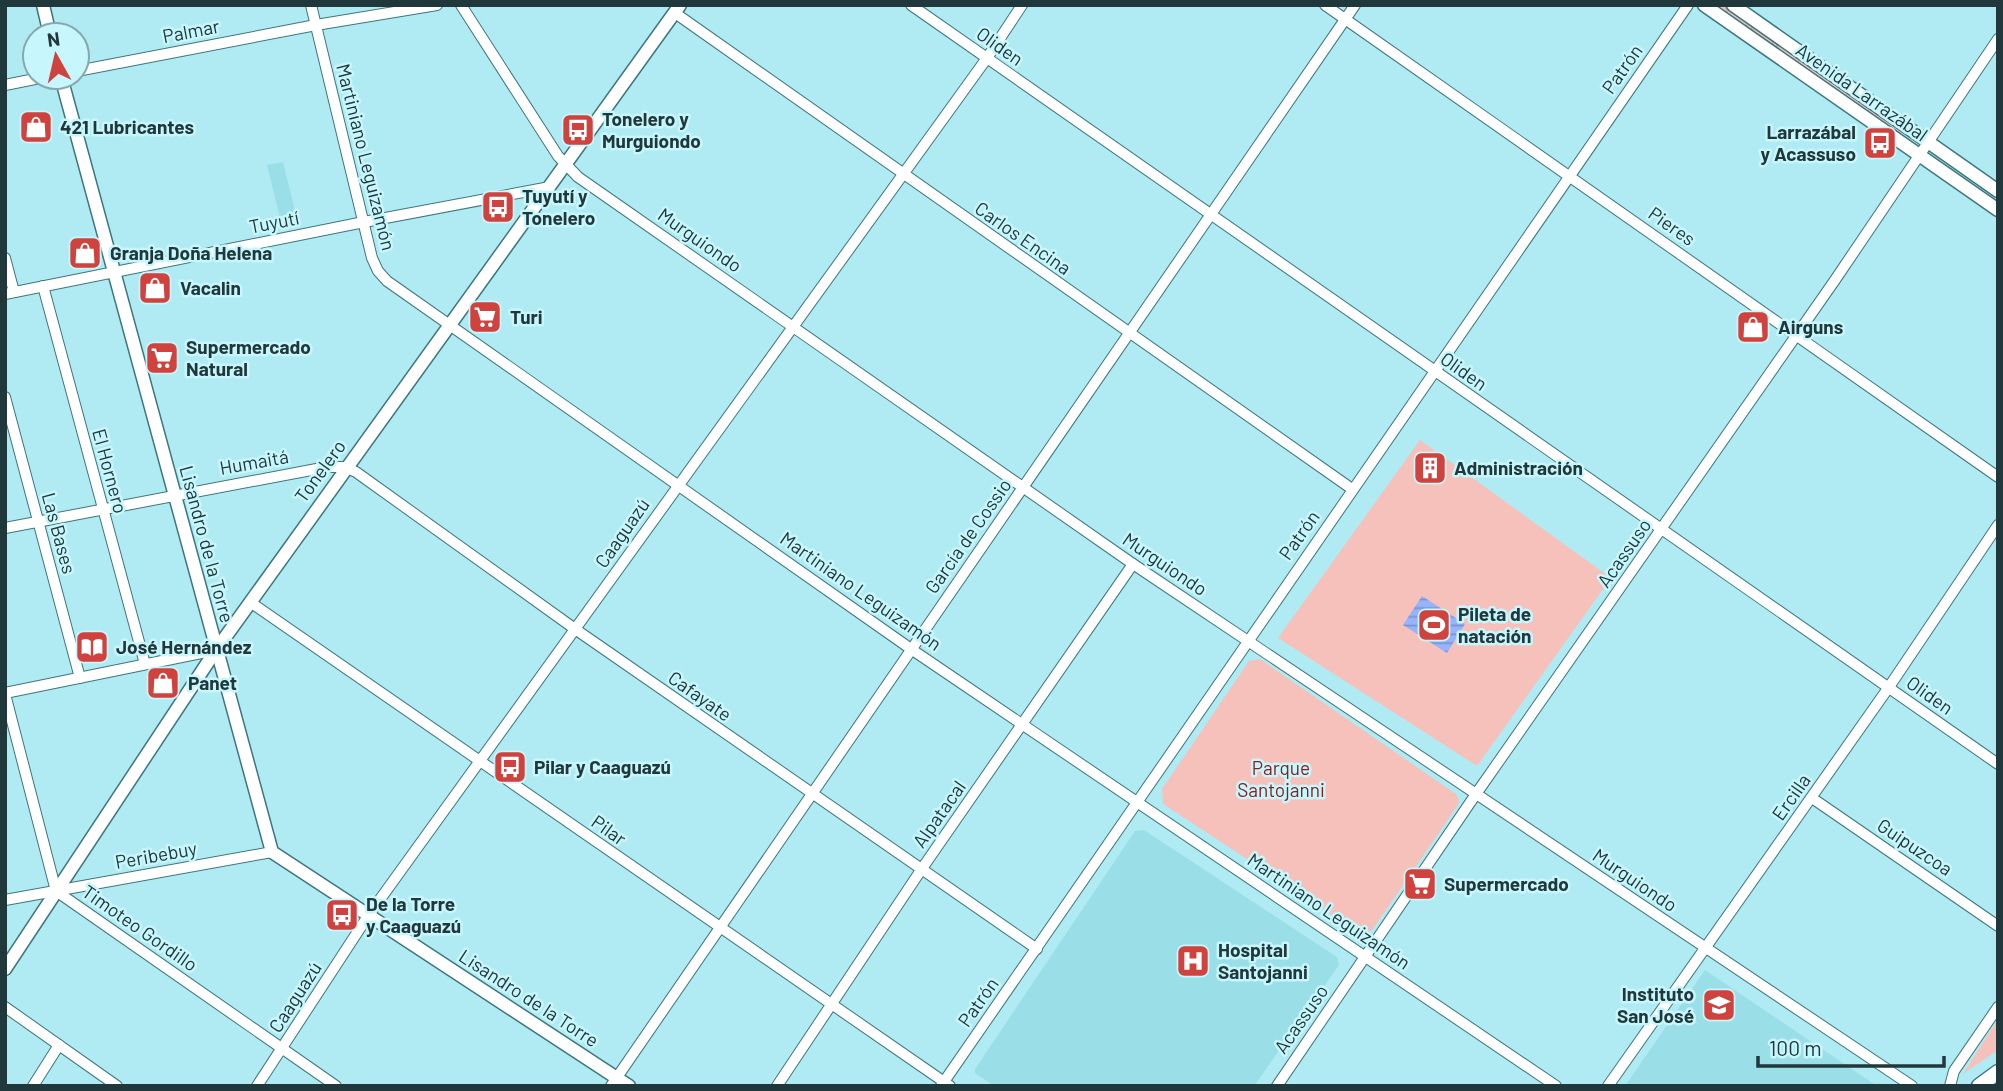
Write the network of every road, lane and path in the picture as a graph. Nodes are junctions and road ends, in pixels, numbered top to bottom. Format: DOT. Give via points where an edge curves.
graph roads {
  1 [pos="311,5"];
  2 [pos="437,5"];
  3 [pos="461,5"];
  4 [pos="911,5"];
  5 [pos="1022,5"];
  6 [pos="1325,5"];
  7 [pos="1354,5"];
  8 [pos="1688,5"];
  9 [pos="1704,5"];
  10 [pos="1733,5"];
  11 [pos="678,9"];
  12 [pos="1345,19"];
  13 [pos="316,25"];
  14 [pos="1998,39"];
  15 [pos="987,58"];
  16 [pos="91,68"];
  17 [pos="65,91"];
  18 [pos="1927,142"];
  19 [pos="1918,155"];
  20 [pos="565,166"];
  21 [pos="902,174"];
  22 [pos="1570,176"];
  23 [pos="550,187"];
  24 [pos="1998,191"];
  25 [pos="1998,210"];
  26 [pos="1210,215"];
  27 [pos="364,222"];
  28 [pos="5,258"];
  29 [pos="113,272"];
  30 [pos="43,286"];
  31 [pos="10,293"];
  32 [pos="450,325"];
  33 [pos="793,326"];
  34 [pos="1128,334"];
  35 [pos="1796,334"];
  36 [pos="1434,371"];
  37 [pos="5,397"];
  38 [pos="345,467"];
  39 [pos="1998,477"];
  40 [pos="678,484"];
  41 [pos="1022,488"];
  42 [pos="1352,489"];
  43 [pos="174,496"];
  44 [pos="103,509"];
  45 [pos="38,522"];
  46 [pos="1998,525"];
  47 [pos="5,528"];
  48 [pos="1662,530"];
  49 [pos="1133,564"];
  50 [pos="250,602"];
  51 [pos="575,629"];
  52 [pos="1247,640"];
  53 [pos="911,649"];
  54 [pos="216,650"];
  55 [pos="145,664"];
  56 [pos="80,678"];
  57 [pos="1889,687"];
  58 [pos="5,694"];
  59 [pos="1023,724"];
  60 [pos="480,762"];
  61 [pos="1998,764"];
  62 [pos="1476,794"];
  63 [pos="811,795"];
  64 [pos="1812,798"];
  65 [pos="1136,801"];
  66 [pos="272,852"];
  67 [pos="921,870"];
  68 [pos="56,891"];
  69 [pos="5,900"];
  70 [pos="368,916"];
  71 [pos="1998,926"];
  72 [pos="720,928"];
  73 [pos="1705,948"];
  74 [pos="1037,949"];
  75 [pos="1365,957"];
  76 [pos="5,969"];
  77 [pos="833,1004"];
  78 [pos="5,1007"];
  79 [pos="1998,1007"];
  80 [pos="59,1045"];
  81 [pos="282,1049"];
  82 [pos="1998,1072"];
  83 [pos="614,1082"];
  84 [pos="945,1084"];
  85 [pos="33,1086"];
  86 [pos="117,1086"];
  87 [pos="257,1086"];
  88 [pos="336,1086"];
  89 [pos="629,1086"];
  90 [pos="776,1086"];
  91 [pos="1277,1086"];
  92 [pos="1556,1086"];
  93 [pos="1608,1086"];
  94 [pos="1912,1086"];
  95 [pos="1950,1086"];
  96 [pos="1979,1086"];
  1 -- 13 [label="street, Martiniano Leguizamón"];
  2 -- 13 [label="street, Palmar"];
  3 -- 20 [label="street, Murguiondo"];
  4 -- 15 [label="street, Oliden"];
  5 -- 15 [label="street, Caaguazú"];
  6 -- 12 [label="street, Pieres"];
  7 -- 12 [label="street, García de Cossio"];
  8 -- 22 [label="street, Patrón"];
  9 -- 19 [label="street, Avenida Larrazábal"];
  10 -- 18 [label="street, Avenida Larrazábal"];
  11 -- 20 [label="street, Tonelero"];
  11 -- 21 [label="street, Carlos Encina"];
  12 -- 22 [label="street, Pieres"];
  12 -- 26 [label="street, García de Cossio"];
  13 -- 16 [label="street, Palmar"];
  13 -- 27 [label="street, Martiniano Leguizamón"];
  14 -- 18 [label="street, Acassuso"];
  15 -- 21 [label="street, Caaguazú"];
  15 -- 26 [label="street, Oliden"];
  17 -- 29 [label="street, Lisandro de la Torre"];
  18 -- 19 [label="street, Acassuso"];
  18 -- 24 [label="street, Avenida Larrazábal"];
  19 -- 25 [label="street, Avenida Larrazábal"];
  19 -- 35 [label="street, Acassuso"];
  20 -- 23 [label="street, Tonelero"];
  20 -- 33 [label="street, Murguiondo"];
  21 -- 33 [label="street, Caaguazú"];
  21 -- 34 [label="street, Carlos Encina"];
  22 -- 35 [label="street, Pieres"];
  22 -- 36 [label="street, Patrón"];
  23 -- 27 [label="street, Tuyutí"];
  23 -- 32 [label="street, Tonelero"];
  26 -- 34 [label="street, García de Cossio"];
  26 -- 36 [label="street, Oliden"];
  27 -- 29 [label="street, Tuyutí"];
  27 -- 32 [label="street, Martiniano Leguizamón" via="378,271"];
  28 -- 31 [label="street"];
  29 -- 30 [label="street, Tuyutí"];
  29 -- 43 [label="street, Lisandro de la Torre"];
  30 -- 31 [label="street, Tuyutí"];
  30 -- 44 [label="street, El Hornero"];
  32 -- 38 [label="street, Tonelero"];
  32 -- 40 [label="street, Martiniano Leguizamón"];
  33 -- 40 [label="street, Caaguazú"];
  33 -- 41 [label="street, Murguiondo"];
  34 -- 41 [label="street, García de Cossio"];
  34 -- 42 [label="street, Carlos Encina"];
  35 -- 39 [label="street, Pieres"];
  35 -- 48 [label="street, Acassuso"];
  36 -- 42 [label="street, Patrón"];
  36 -- 48 [label="street, Oliden"];
  37 -- 45 [label="street, Las Bases"];
  38 -- 43 [label="street, Humaitá"];
  38 -- 50 [label="street, Tonelero"];
  38 -- 51 [label="street, Cafayate"];
  40 -- 51 [label="street, Caaguazú"];
  40 -- 53 [label="street, Martiniano Leguizamón"];
  41 -- 49 [label="street, Murguiondo"];
  41 -- 53 [label="street, García de Cossio"];
  42 -- 52 [label="street, Patrón"];
  43 -- 44 [label="street, Humaitá"];
  43 -- 54 [label="street, Lisandro de la Torre"];
  44 -- 45 [label="street, Humaitá"];
  44 -- 55 [label="street, El Hornero"];
  45 -- 47 [label="street, Humaitá"];
  45 -- 56 [label="street, Las Bases"];
  46 -- 57 [label="street, Ercilla"];
  48 -- 57 [label="street, Oliden"];
  48 -- 62 [label="street, Acassuso"];
  49 -- 52 [label="street, Murguiondo"];
  49 -- 59 [label="street, Alpatacal"];
  50 -- 54 [label="street, Tonelero"];
  50 -- 60 [label="street, Pilar"];
  51 -- 60 [label="street, Caaguazú"];
  51 -- 63 [label="street, Cafayate"];
  52 -- 62 [label="street, Murguiondo"];
  52 -- 65 [label="street, Patrón"];
  53 -- 59 [label="street, Martiniano Leguizamón"];
  53 -- 63 [label="street, García de Cossio"];
  54 -- 55 [label="street"];
  54 -- 66 [label="street, Lisandro de la Torre"];
  54 -- 68 [label="street, Tonelero"];
  55 -- 56 [label="street"];
  56 -- 58 [label="street"];
  57 -- 61 [label="street, Oliden"];
  57 -- 64 [label="street, Ercilla"];
  58 -- 68 [label="street, Timoteo Gordillo"];
  59 -- 65 [label="street, Martiniano Leguizamón"];
  59 -- 67 [label="street, Alpatacal"];
  60 -- 70 [label="street, Caaguazú"];
  60 -- 72 [label="street, Pilar"];
  62 -- 73 [label="street, Murguiondo"];
  62 -- 75 [label="street, Acassuso"];
  63 -- 67 [label="street, Cafayate"];
  63 -- 72 [label="street, García de Cossio"];
  64 -- 71 [label="street, Guipuzcoa"];
  64 -- 73 [label="street, Ercilla"];
  65 -- 74 [label="street, Patrón"];
  65 -- 75 [label="street, Martiniano Leguizamón"];
  66 -- 68 [label="street, Peribebuy"];
  66 -- 70 [label="street, Lisandro de la Torre"];
  67 -- 74 [label="street, Cafayate"];
  67 -- 77 [label="street, Alpatacal"];
  68 -- 69 [label="street, Peribebuy"];
  68 -- 76 [label="street, Tonelero"];
  68 -- 81 [label="street, Timoteo Gordillo"];
  70 -- 81 [label="street, Caaguazú"];
  70 -- 83 [label="street, Lisandro de la Torre"];
  72 -- 77 [label="street, Pilar"];
  72 -- 83 [label="street, García de Cossio"];
  73 -- 93 [label="street, Ercilla"];
  73 -- 94 [label="street, Murguiondo"];
  74 -- 84 [label="street, Patrón"];
  75 -- 91 [label="street, Acassuso"];
  75 -- 92 [label="street, Martiniano Leguizamón"];
  77 -- 84 [label="street, Pilar"];
  77 -- 90 [label="street, Alpatacal"];
  78 -- 80 [label="street"];
  79 -- 95 [label="street" via="1954,1071"];
  80 -- 85 [label="street"];
  80 -- 86 [label="street"];
  81 -- 87 [label="street, Caaguazú"];
  81 -- 88 [label="street, Timoteo Gordillo"];
  82 -- 96 [label="main road"];
  83 -- 89 [label="street, Lisandro de la Torre"];
}
